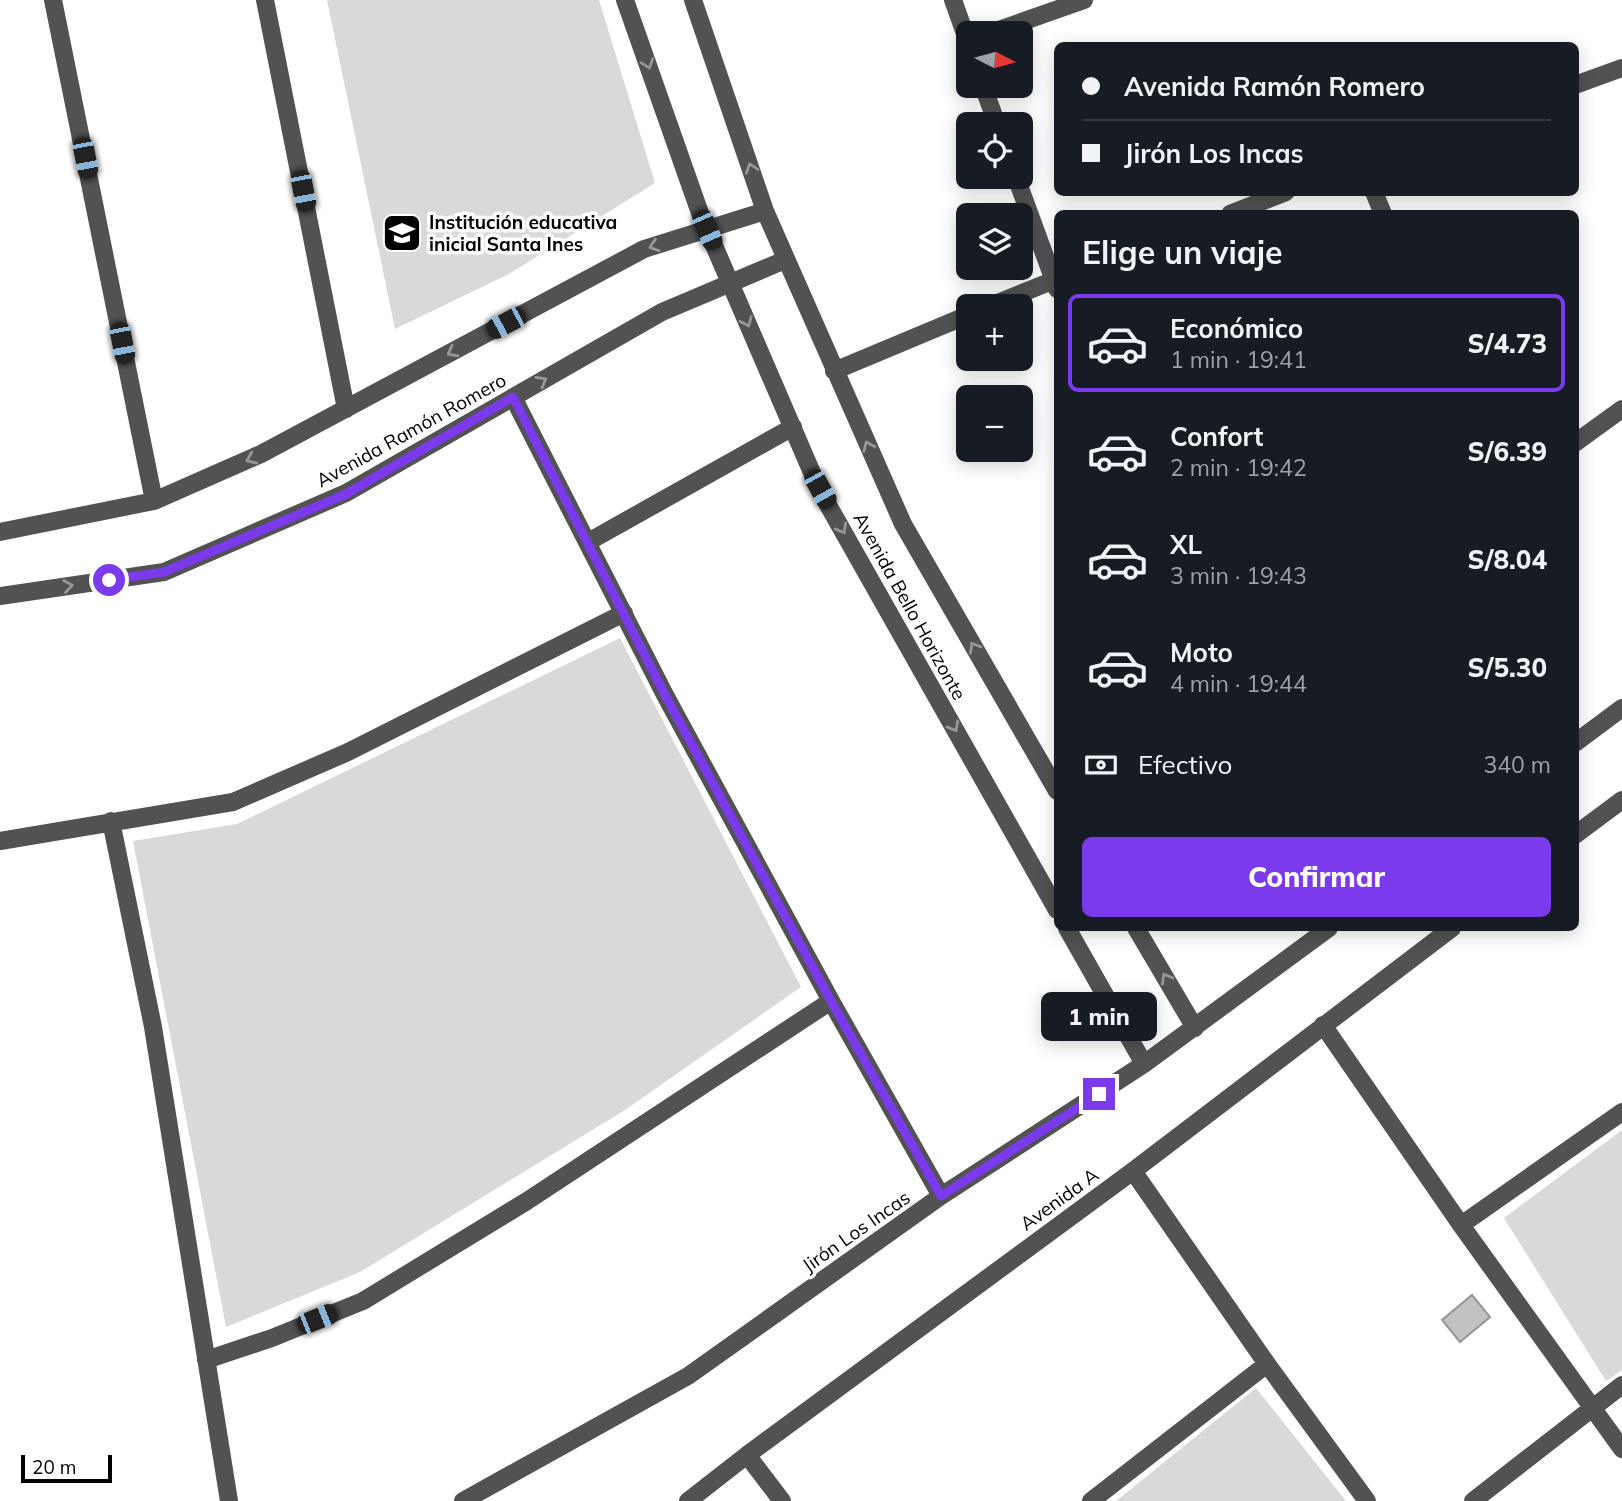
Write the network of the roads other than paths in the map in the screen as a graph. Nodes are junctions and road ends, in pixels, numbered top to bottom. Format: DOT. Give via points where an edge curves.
graph roads {
  1 [pos="53,0"];
  2 [pos="265,0"];
  3 [pos="625,0"];
  4 [pos="693,0"];
  5 [pos="953,0"];
  6 [pos="1084,0"];
  7 [pos="961,21"];
  8 [pos="1024,21"];
  9 [pos="1622,68"];
  10 [pos="1579,84"];
  11 [pos="1021,189"];
  12 [pos="1276,196"];
  13 [pos="1240,210"];
  14 [pos="765,211"];
  15 [pos="707,230"];
  16 [pos="785,260"];
  17 [pos="1054,277"];
  18 [pos="730,283"];
  19 [pos="1054,283"];
  20 [pos="1023,294"];
  21 [pos="956,320"];
  22 [pos="834,371"];
  23 [pos="513,397"];
  24 [pos="1622,409"];
  25 [pos="346,410"];
  26 [pos="793,428"];
  27 [pos="1579,440"];
  28 [pos="154,501"];
  29 [pos="0,532"];
  30 [pos="588,542"];
  31 [pos="0,596"];
  32 [pos="624,613"];
  33 [pos="1622,708"];
  34 [pos="1579,740"];
  35 [pos="1054,786"];
  36 [pos="1622,800"];
  37 [pos="111,821"];
  38 [pos="1579,832"];
  39 [pos="0,841"];
  40 [pos="1054,905"];
  41 [pos="1069,931"];
  42 [pos="1138,931"];
  43 [pos="1325,931"];
  44 [pos="1448,931"];
  45 [pos="831,1001"];
  46 [pos="1323,1025"];
  47 [pos="1195,1028"];
  48 [pos="1144,1064"];
  49 [pos="1622,1112"];
  50 [pos="1133,1171"];
  51 [pos="941,1196"];
  52 [pos="1461,1225"];
  53 [pos="206,1360"];
  54 [pos="1267,1364"];
  55 [pos="1622,1385"];
  56 [pos="1591,1406"];
  57 [pos="1622,1449"];
  58 [pos="747,1455"];
  59 [pos="229,1501"];
  60 [pos="463,1501"];
  61 [pos="688,1501"];
  62 [pos="782,1501"];
  63 [pos="1091,1501"];
  64 [pos="1367,1501"];
  65 [pos="1473,1501"];
  1 -- 28 [label="street"];
  2 -- 25 [label="street"];
  3 -- 15 [label="street, Avenida Bello Horizonte, one-way"];
  14 -- 4 [label="street, Avenida Bello Horizonte, one-way"];
  5 -- 7 [label="street"];
  6 -- 8 [label="street"];
  9 -- 10 [label="street"];
  11 -- 17 [label="street"];
  12 -- 13 [label="street"];
  14 -- 15 [label="street"];
  14 -- 16 [label="street, Avenida Bello Horizonte"];
  15 -- 18 [label="street, Avenida Bello Horizonte"];
  15 -- 25 [label="street, one-way" via="644,249"];
  16 -- 18 [label="street, Avenida Ramón Romero"];
  16 -- 22 [label="street, Avenida Bello Horizonte"];
  23 -- 18 [label="street, Avenida Ramón Romero, one-way" via="662,312"];
  18 -- 26 [label="street, Avenida Bello Horizonte, one-way"];
  19 -- 20 [label="street"];
  21 -- 22 [label="street"];
  35 -- 22 [label="street, Avenida Bello Horizonte, one-way" via="903,524"];
  23 -- 30 [label="street"];
  31 -- 23 [label="street, Avenida Ramón Romero, one-way" via="164,572 346,494"];
  24 -- 27 [label="street"];
  25 -- 28 [label="street, one-way"];
  26 -- 30 [label="street"];
  26 -- 40 [label="street, Avenida Bello Horizonte, one-way" via="820,489"];
  28 -- 29 [label="street"];
  30 -- 32 [label="street"];
  32 -- 37 [label="street" via="348,752 233,802"];
  32 -- 45 [label="street"];
  33 -- 34 [label="street"];
  36 -- 38 [label="street"];
  37 -- 39 [label="street"];
  37 -- 53 [label="street" via="153,1027"];
  41 -- 48 [label="street"];
  47 -- 42 [label="street, one-way"];
  43 -- 47 [label="street, Jirón Los Incas"];
  44 -- 46 [label="street, Avenida A"];
  45 -- 51 [label="street"];
  45 -- 53 [label="street" via="363,1301"];
  46 -- 50 [label="street, Avenida A"];
  46 -- 52 [label="street"];
  47 -- 48 [label="street, Jirón Los Incas"];
  48 -- 51 [label="street, Jirón Los Incas"];
  49 -- 52 [label="street"];
  50 -- 54 [label="street"];
  50 -- 58 [label="street, Avenida A"];
  51 -- 60 [label="street, Jirón Los Incas" via="688,1376"];
  52 -- 56 [label="street"];
  53 -- 59 [label="street"];
  54 -- 63 [label="street"];
  54 -- 64 [label="street"];
  55 -- 56 [label="street"];
  56 -- 57 [label="street"];
  56 -- 65 [label="street"];
  58 -- 61 [label="street, Avenida A"];
  58 -- 62 [label="street"];
}
